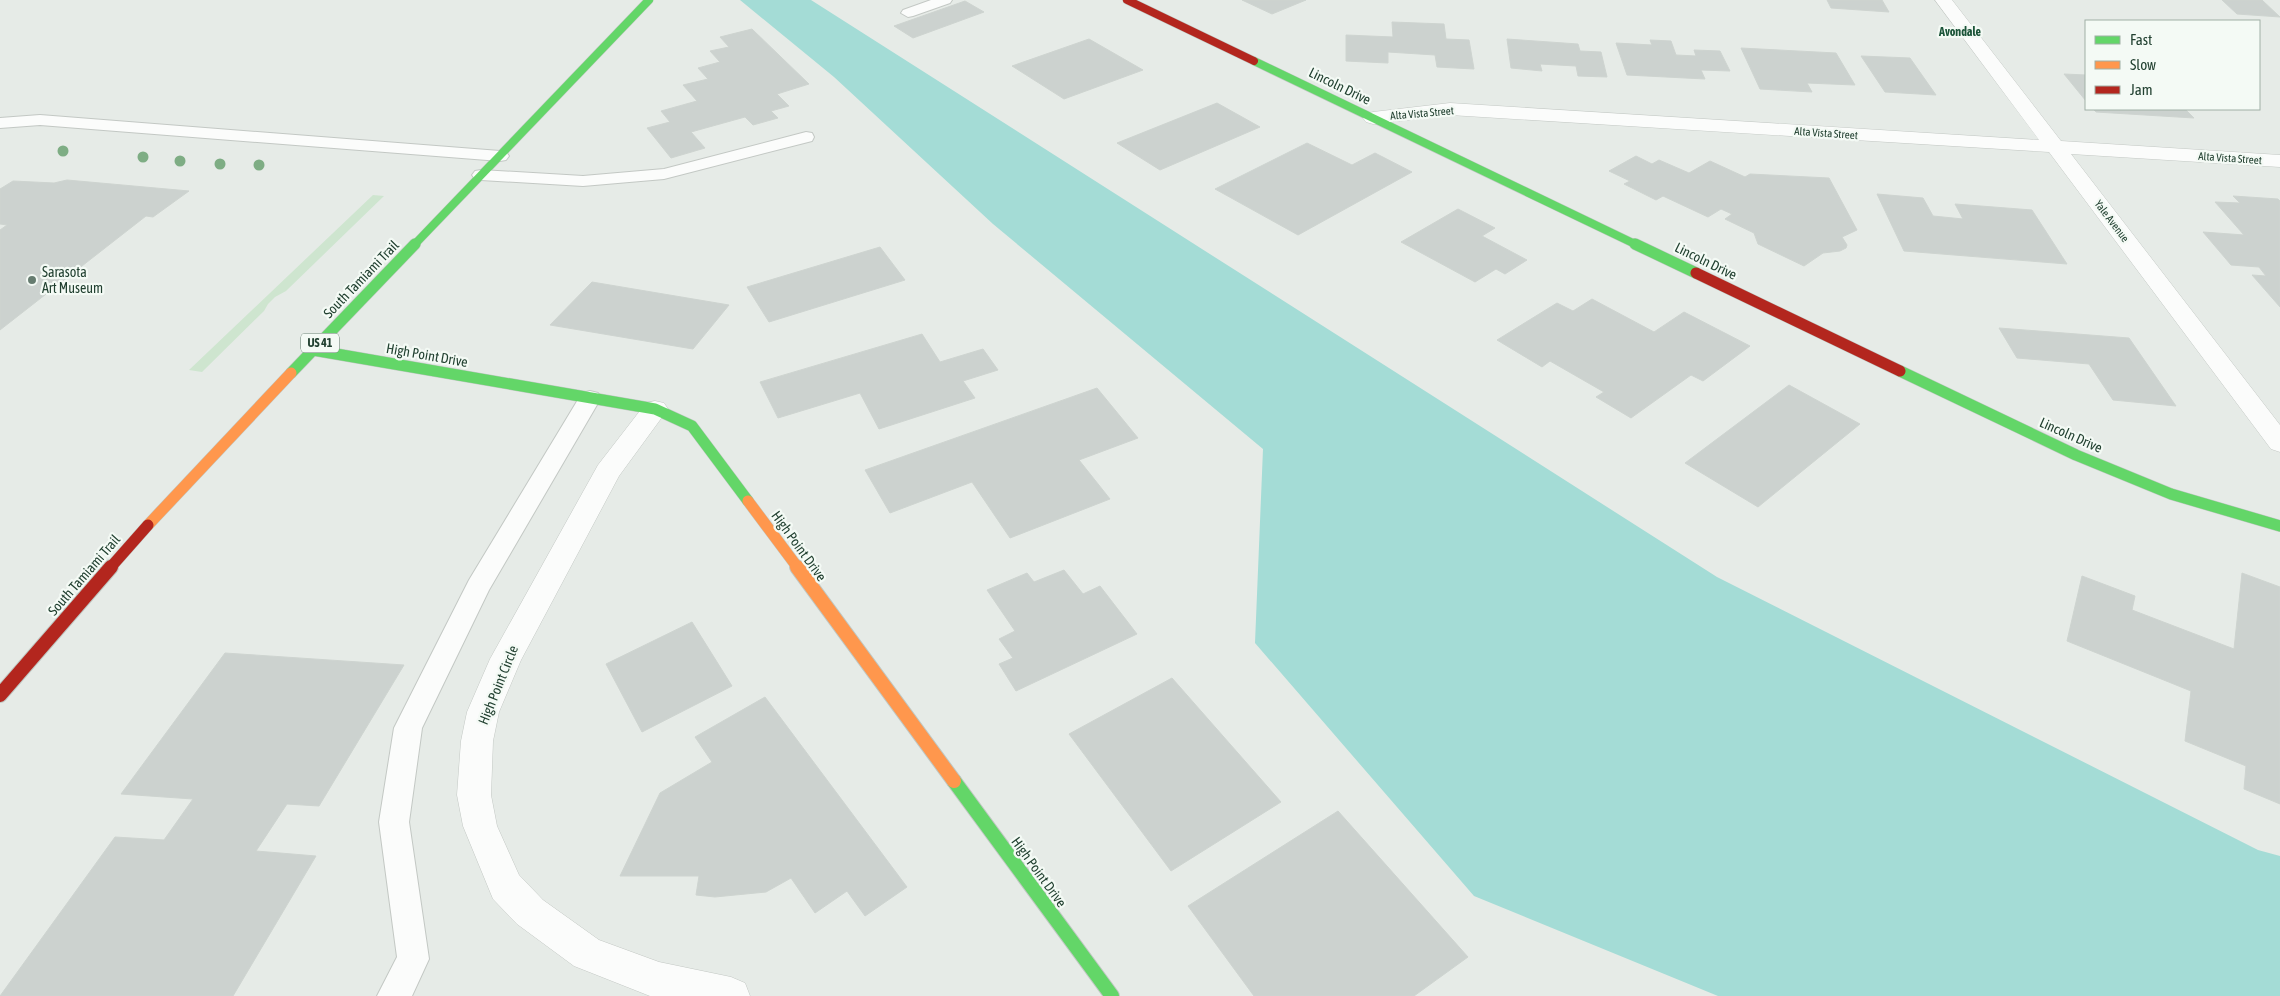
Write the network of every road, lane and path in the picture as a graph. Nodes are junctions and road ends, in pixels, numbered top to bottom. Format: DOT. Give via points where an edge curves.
graph roads {
  1 [pos="649,0"];
  2 [pos="945,0"];
  3 [pos="1127,0"];
  4 [pos="1943,0"];
  5 [pos="908,13"];
  6 [pos="1373,118"];
  7 [pos="0,124"];
  8 [pos="806,137"];
  9 [pos="2056,147"];
  10 [pos="500,156"];
  11 [pos="2280,161"];
  12 [pos="481,175"];
  13 [pos="313,350"];
  14 [pos="590,398"];
  15 [pos="655,409"];
  16 [pos="2280,443"];
  17 [pos="2280,526"];
  18 [pos="0,695"];
  19 [pos="394,996"];
  20 [pos="731,996"];
  21 [pos="1112,996"];
  1 -- 10 [label="street, South Tamiami Trail / US 41"];
  2 -- 5 [label="lane"];
  3 -- 6 [label="street, Lincoln Drive"];
  4 -- 9 [label="street, Yale Avenue"];
  6 -- 9 [label="street, Alta Vista Street" via="1450,109"];
  6 -- 17 [label="street, Lincoln Drive" via="2076,455 2171,494"];
  7 -- 10 [label="lane" via="40,120"];
  8 -- 12 [label="lane" via="664,174 583,181"];
  9 -- 11 [label="street, Alta Vista Street"];
  9 -- 16 [label="street, Yale Avenue"];
  10 -- 12 [label="street, South Tamiami Trail / US 41"];
  12 -- 13 [label="street, South Tamiami Trail / US 41"];
  13 -- 14 [label="street, High Point Drive"];
  13 -- 18 [label="street, South Tamiami Trail / US 41" via="169,501"];
  14 -- 15 [label="street, High Point Drive"];
  14 -- 19 [label="lane" via="478,588 408,728 394,822 413,959"];
  15 -- 20 [label="street, High Point Circle" via="608,472 506,659 483,712 474,795 480,826 506,887 530,912 587,953 659,981"];
  15 -- 21 [label="street, High Point Drive" via="692,426"];
}
